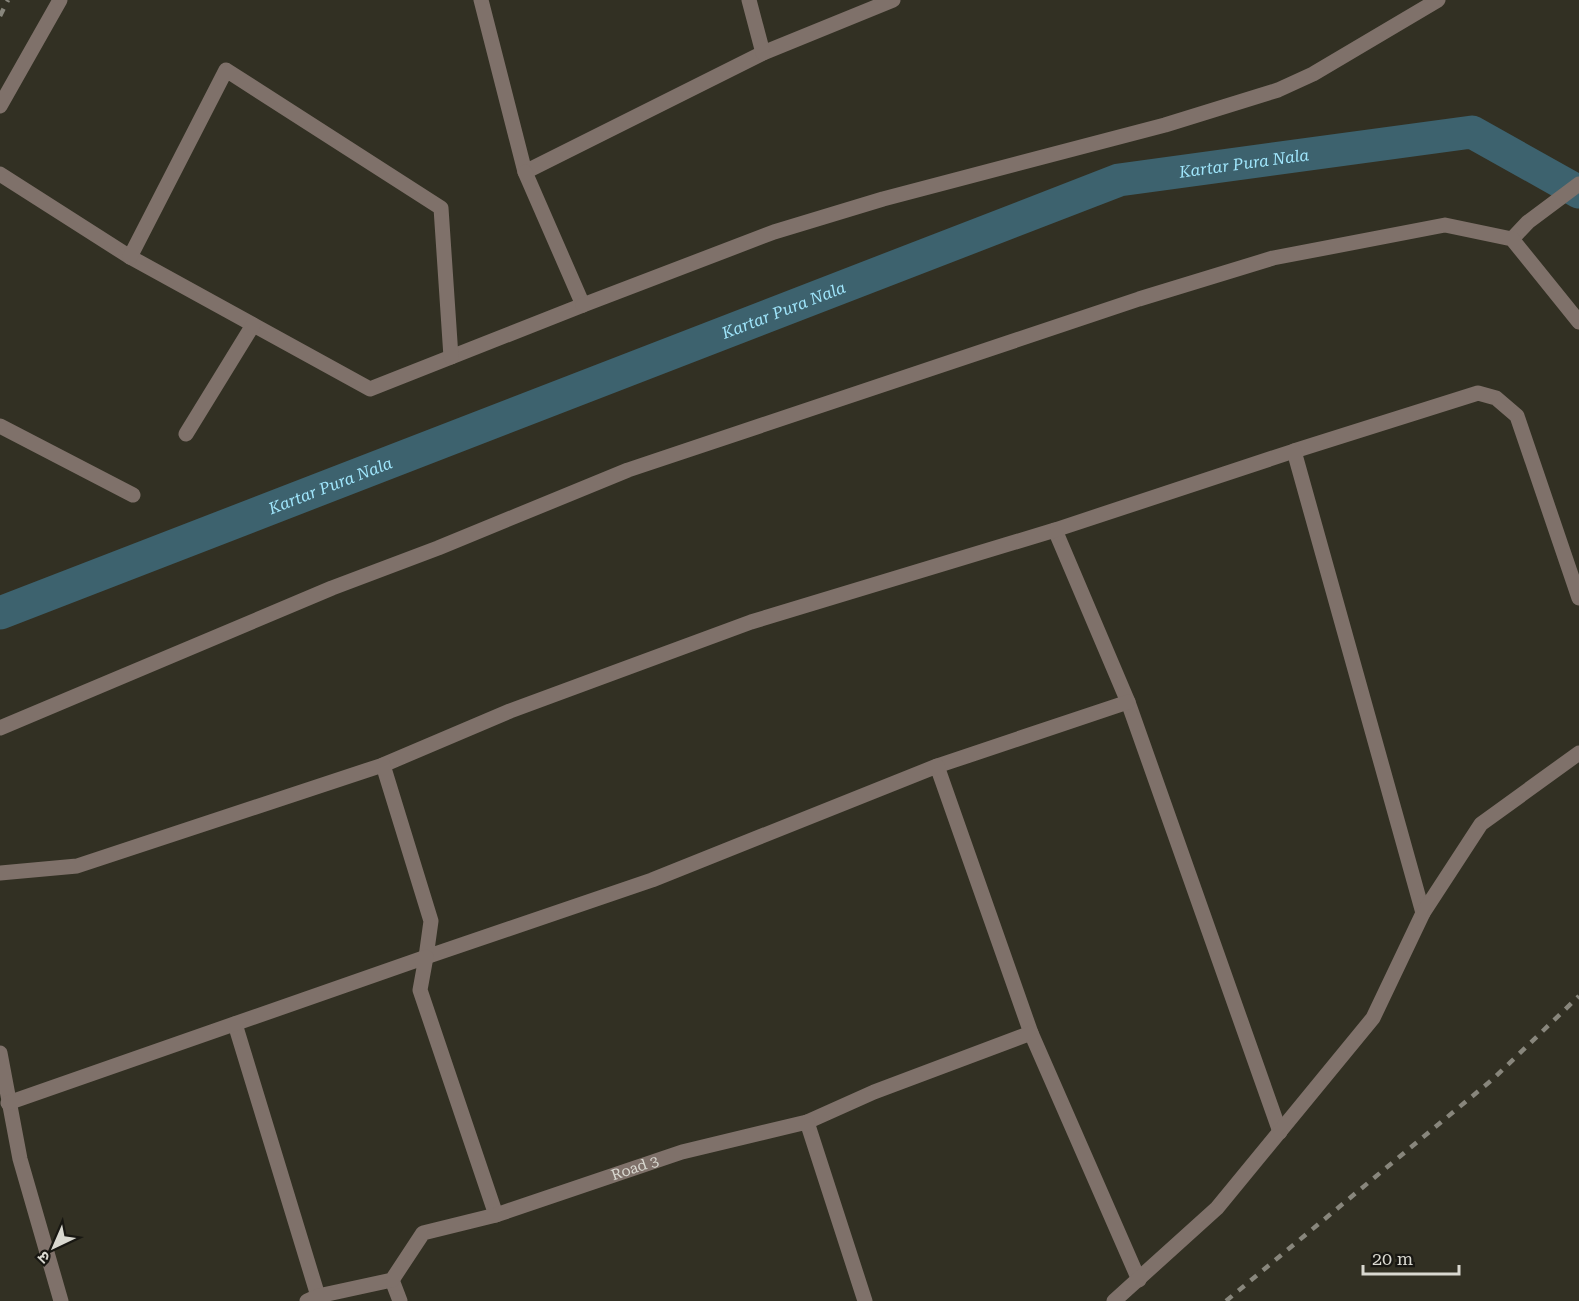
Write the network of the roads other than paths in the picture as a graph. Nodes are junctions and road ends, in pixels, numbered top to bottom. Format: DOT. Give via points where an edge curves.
graph roads {
  1 [pos="60,0"];
  2 [pos="481,0"];
  3 [pos="749,0"];
  4 [pos="893,0"];
  5 [pos="1438,0"];
  6 [pos="764,53"];
  7 [pos="0,106"];
  8 [pos="525,172"];
  9 [pos="0,174"];
  10 [pos="1579,184"];
  11 [pos="1512,239"];
  12 [pos="130,258"];
  13 [pos="583,305"];
  14 [pos="1579,322"];
  15 [pos="253,325"];
  16 [pos="451,357"];
  17 [pos="0,426"];
  18 [pos="186,434"];
  19 [pos="1294,451"];
  20 [pos="133,495"];
  21 [pos="1055,530"];
  22 [pos="1579,598"];
  23 [pos="1128,702"];
  24 [pos="0,728"];
  25 [pos="1579,753"];
  26 [pos="383,765"];
  27 [pos="937,766"];
  28 [pos="0,873"];
  29 [pos="1423,913"];
  30 [pos="426,957"];
  31 [pos="235,1024"];
  32 [pos="1031,1033"];
  33 [pos="0,1053"];
  34 [pos="8,1103"];
  35 [pos="807,1122"];
  36 [pos="1280,1132"];
  37 [pos="496,1215"];
  38 [pos="392,1280"];
  39 [pos="1139,1280"];
  40 [pos="312,1299"];
  41 [pos="60,1301"];
  42 [pos="400,1301"];
  43 [pos="865,1301"];
  44 [pos="1114,1301"];
  1 -- 7 [label="street"];
  2 -- 8 [label="street"];
  3 -- 6 [label="street"];
  4 -- 6 [label="street"];
  5 -- 13 [label="street" via="1313,74 1278,90 1165,125 883,199 774,232"];
  6 -- 8 [label="street"];
  8 -- 13 [label="street"];
  9 -- 12 [label="street"];
  10 -- 11 [label="street"];
  11 -- 14 [label="street"];
  11 -- 24 [label="street" via="1446,225 1273,258 1139,299 628,470 332,588"];
  12 -- 15 [label="street"];
  12 -- 16 [label="street" via="226,70 441,208"];
  13 -- 16 [label="street"];
  15 -- 16 [label="street" via="370,389"];
  15 -- 18 [label="street"];
  17 -- 20 [label="street"];
  19 -- 21 [label="street"];
  19 -- 22 [label="street" via="1478,393 1496,398 1516,416"];
  19 -- 29 [label="street"];
  21 -- 23 [label="street"];
  21 -- 26 [label="street" via="751,622 510,711"];
  23 -- 27 [label="street"];
  23 -- 36 [label="street"];
  25 -- 29 [label="street" via="1481,824"];
  26 -- 28 [label="street" via="77,866"];
  26 -- 30 [label="street" via="431,921"];
  27 -- 30 [label="street" via="652,880"];
  27 -- 32 [label="street"];
  29 -- 36 [label="street" via="1373,1018"];
  30 -- 31 [label="street"];
  30 -- 37 [label="street" via="420,990"];
  31 -- 34 [label="street"];
  31 -- 40 [label="street"];
  32 -- 35 [label="street, Road 3" via="874,1092"];
  32 -- 39 [label="street"];
  33 -- 34 [label="street"];
  34 -- 41 [label="street"];
  35 -- 37 [label="street, Road 3" via="682,1152"];
  35 -- 43 [label="street"];
  36 -- 39 [label="street" via="1217,1208"];
  37 -- 38 [label="street, Road 3" via="423,1233"];
  38 -- 40 [label="street"];
  38 -- 42 [label="street"];
  39 -- 44 [label="street"];
}
